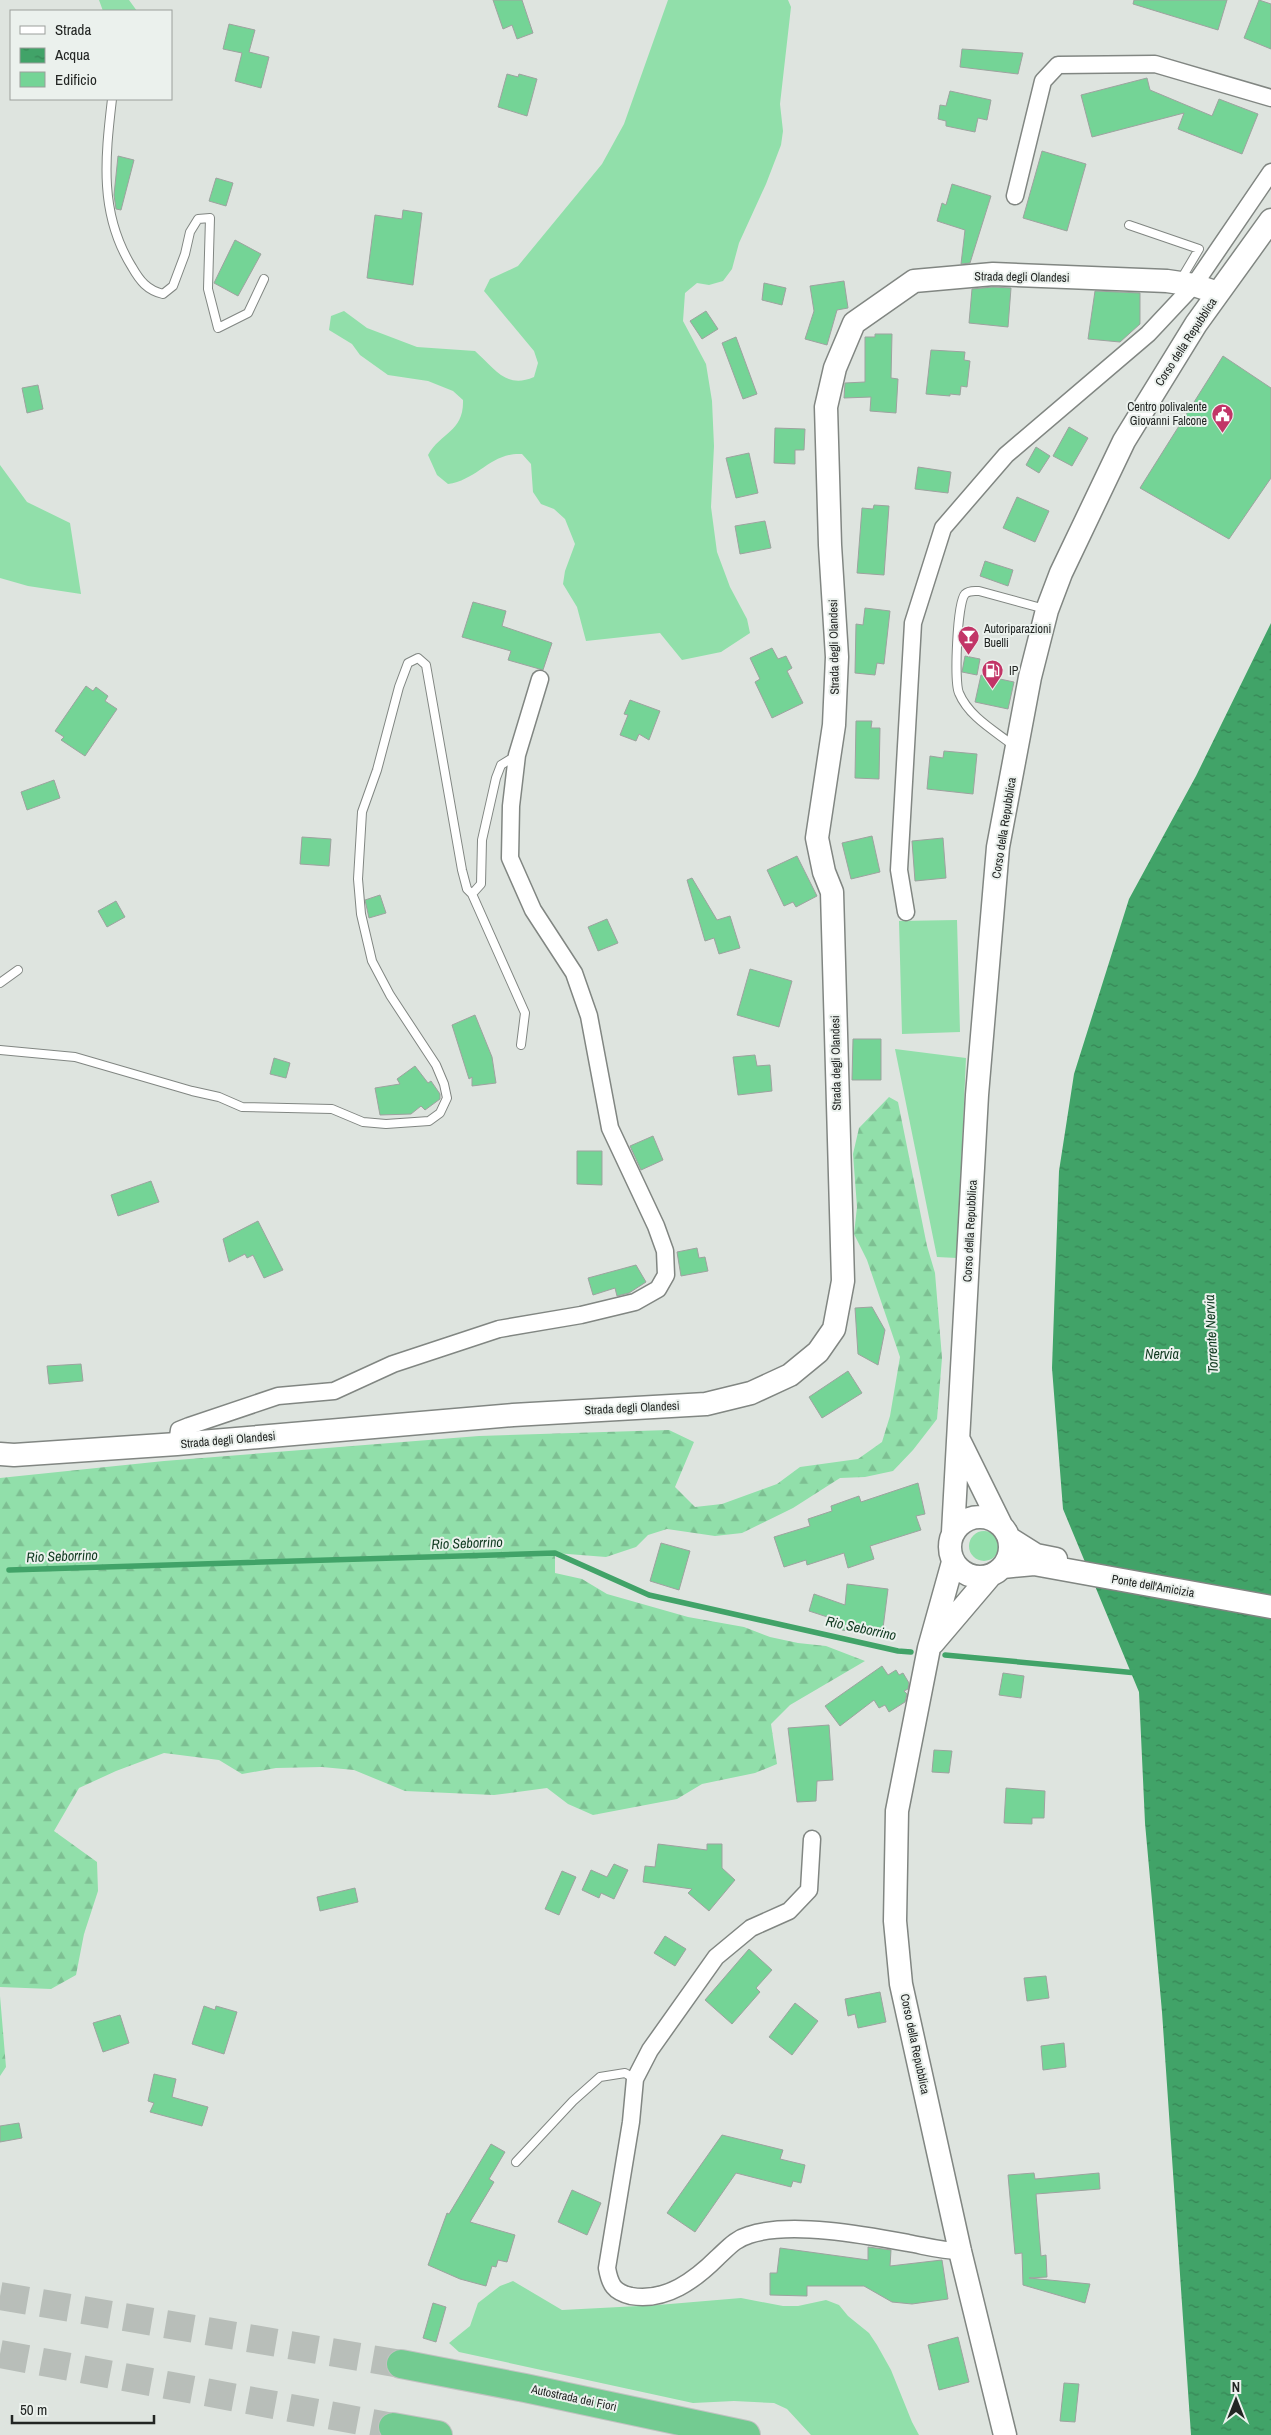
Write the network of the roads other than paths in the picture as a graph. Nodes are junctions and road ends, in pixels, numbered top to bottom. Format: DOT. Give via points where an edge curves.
graph roads {
  1 [pos="1271,98"];
  2 [pos="112,100"];
  3 [pos="1271,172"];
  4 [pos="1015,196"];
  5 [pos="1271,220"];
  6 [pos="1129,225"];
  7 [pos="264,279"];
  8 [pos="1187,284"];
  9 [pos="1218,293"];
  10 [pos="1047,610"];
  11 [pos="540,679"];
  12 [pos="1017,748"];
  13 [pos="518,754"];
  14 [pos="472,894"];
  15 [pos="906,912"];
  16 [pos="18,970"];
  17 [pos="0,983"];
  18 [pos="521,1046"];
  19 [pos="0,1050"];
  20 [pos="958,1439"];
  21 [pos="177,1444"];
  22 [pos="0,1454"];
  23 [pos="1005,1531"];
  24 [pos="953,1532"];
  25 [pos="1035,1560"];
  26 [pos="953,1562"];
  27 [pos="997,1572"];
  28 [pos="1271,1596"];
  29 [pos="1271,1607"];
  30 [pos="929,1648"];
  31 [pos="812,1839"];
  32 [pos="635,2079"];
  33 [pos="516,2162"];
  34 [pos="960,2251"];
  35 [pos="401,2364"];
  36 [pos="393,2427"];
  37 [pos="438,2435"];
  38 [pos="746,2435"];
  39 [pos="1005,2435"];
  1 -- 4 [label="street" via="1155,64 1058,65 1043,81"];
  2 -- 7 [label="lane" via="106,191 112,227 140,280 152,291 163,294 173,286 190,232 198,219 205,217 210,218 208,289 218,328 248,313"];
  3 -- 8 [label="street"];
  5 -- 9 [label="main road, Corso della Repubblica"];
  6 -- 8 [label="lane" via="1199,249"];
  8 -- 9 [label="main road, Strada degli Olandesi"];
  8 -- 15 [label="street" via="1148,334 1006,455 943,528 913,623 899,870"];
  8 -- 21 [label="main road, Strada degli Olandesi" via="993,274 914,281 854,322 835,368 826,407 836,666 834,725 816,838 832,892 843,1281 834,1329 818,1352 783,1379 751,1393 706,1404 513,1415"];
  9 -- 10 [label="main road, Corso della Repubblica" via="1124,441 1072,546"];
  10 -- 12 [label="main road, Corso della Repubblica"];
  10 -- 12 [label="lane" via="979,591 965,594 961,606 956,659 958,692 974,715"];
  11 -- 13 [label="street"];
  12 -- 20 [label="main road, Corso della Repubblica" via="997,867 978,1095"];
  13 -- 14 [label="lane" via="501,765 496,778 482,840 481,884"];
  13 -- 21 [label="street" via="511,806 510,858 533,910 574,973 589,1016 610,1128 656,1226 665,1251 666,1275 658,1290 635,1302 499,1329 393,1364 334,1391 278,1396 179,1430"];
  14 -- 18 [label="lane" via="525,1013"];
  14 -- 19 [label="lane" via="462,870 427,668 421,659 414,659 406,666 378,770 362,812 358,879 361,914 372,962 439,1072 447,1098 440,1113 429,1121 386,1124 363,1122 332,1109 242,1107 219,1097 75,1057"];
  16 -- 17 [label="lane"];
  20 -- 23 [label="main road, Corso della Repubblica"];
  20 -- 24 [label="main road, Corso della Repubblica"];
  21 -- 22 [label="main road, Strada degli Olandesi"];
  23 -- 24 [label="main road" via="984,1517 975,1517 966,1520"];
  23 -- 25 [label="main road"];
  23 -- 27 [label="main road" via="1010,1548"];
  24 -- 26 [label="main road" via="949,1552"];
  25 -- 27 [label="main road"];
  25 -- 28 [label="main road, Ponte dell'Amicizia"];
  25 -- 29 [label="main road, Ponte dell'Amicizia"];
  26 -- 27 [label="main road" via="973,1577"];
  26 -- 30 [label="main road, Corso della Repubblica"];
  27 -- 30 [label="main road, Corso della Repubblica"];
  30 -- 34 [label="main road, Corso della Repubblica" via="897,1811 895,1921 902,1984"];
  31 -- 32 [label="street" via="808,1890 790,1911 751,1928 716,1957 650,2050"];
  32 -- 33 [label="lane" via="625,2073 600,2077"];
  32 -- 34 [label="street" via="631,2122 606,2268 610,2286 620,2294 638,2297 663,2295 693,2280 734,2242 749,2234 781,2230 826,2231"];
  34 -- 39 [label="main road, Corso della Repubblica"];
  35 -- 38 [label="highway, Autostrada dei Fiori"];
  36 -- 37 [label="highway"];
}
